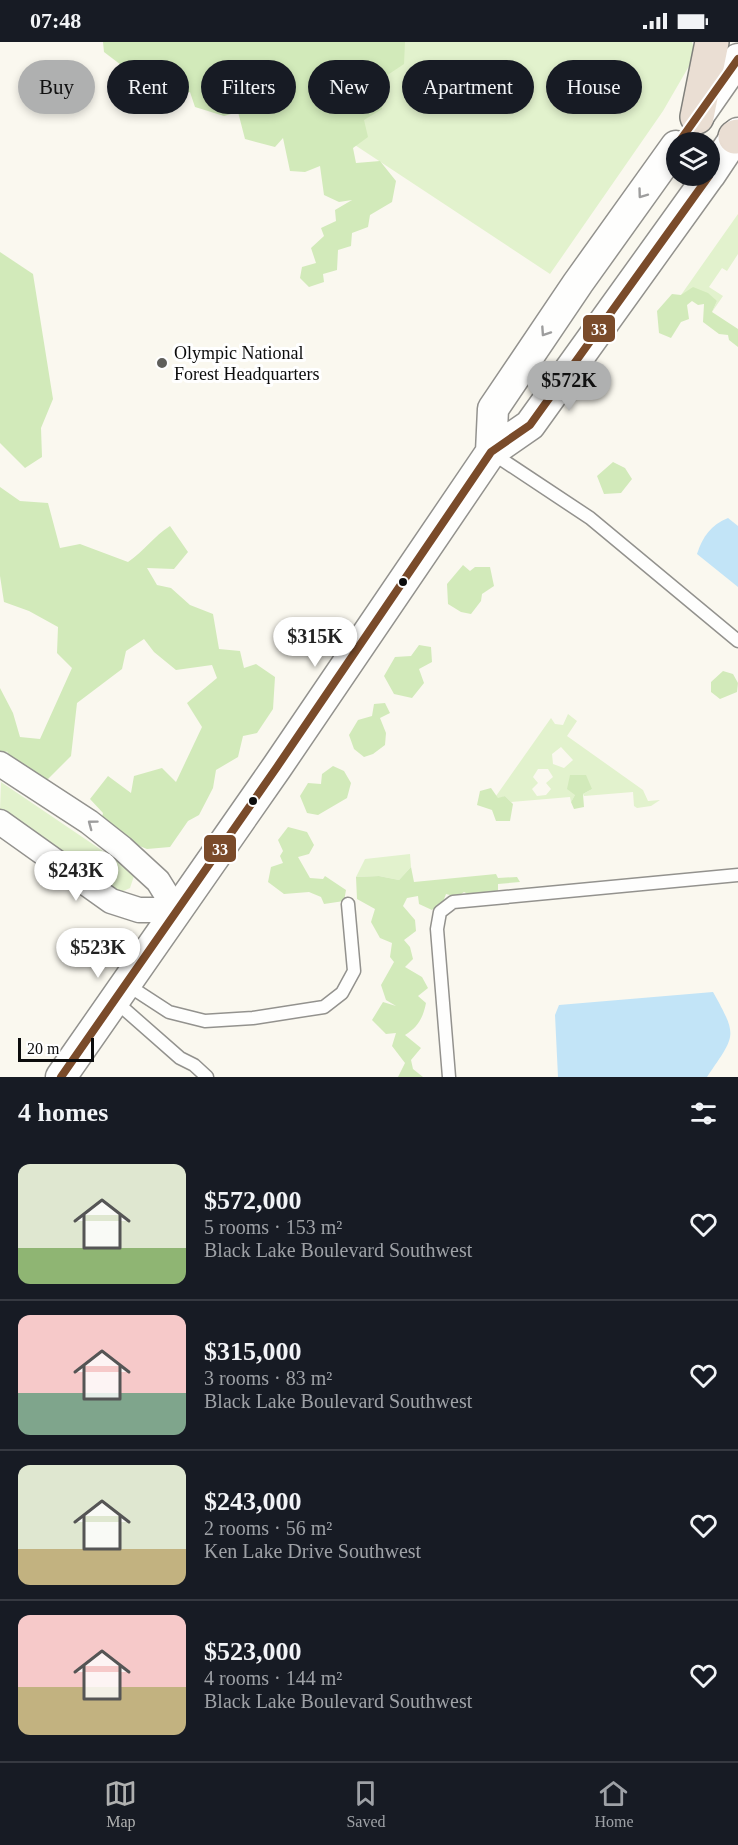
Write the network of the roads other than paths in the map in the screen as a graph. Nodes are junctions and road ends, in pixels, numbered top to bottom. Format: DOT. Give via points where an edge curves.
graph roads {
  1 [pos="712,42"];
  2 [pos="738,59"];
  3 [pos="688,130"];
  4 [pos="737,136"];
  5 [pos="666,160"];
  6 [pos="720,160"];
  7 [pos="701,186"];
  8 [pos="491,452"];
  9 [pos="738,641"];
  10 [pos="0,764"];
  11 [pos="0,822"];
  12 [pos="738,875"];
  13 [pos="348,904"];
  14 [pos="176,910"];
  15 [pos="119,992"];
  16 [pos="61,1077"];
  17 [pos="207,1077"];
  18 [pos="449,1077"];
  1 -- 3 [label="highway"];
  2 -- 3 [label="street"];
  4 -- 6 [label="street"];
  5 -- 8 [label="street, one-way" via="493,409"];
  7 -- 8 [label="street" via="526,430"];
  8 -- 9 [label="lane" via="590,518"];
  8 -- 14 [label="street"];
  14 -- 10 [label="street, one-way" via="158,881 122,848"];
  11 -- 14 [label="street" via="111,901 139,910"];
  12 -- 18 [label="lane" via="453,902 440,912 437,928"];
  13 -- 15 [label="lane" via="354,971 342,993 324,1006 254,1018 205,1021"];
  14 -- 15 [label="street"];
  15 -- 16 [label="street"];
  15 -- 17 [label="lane" via="180,1058"];
}
